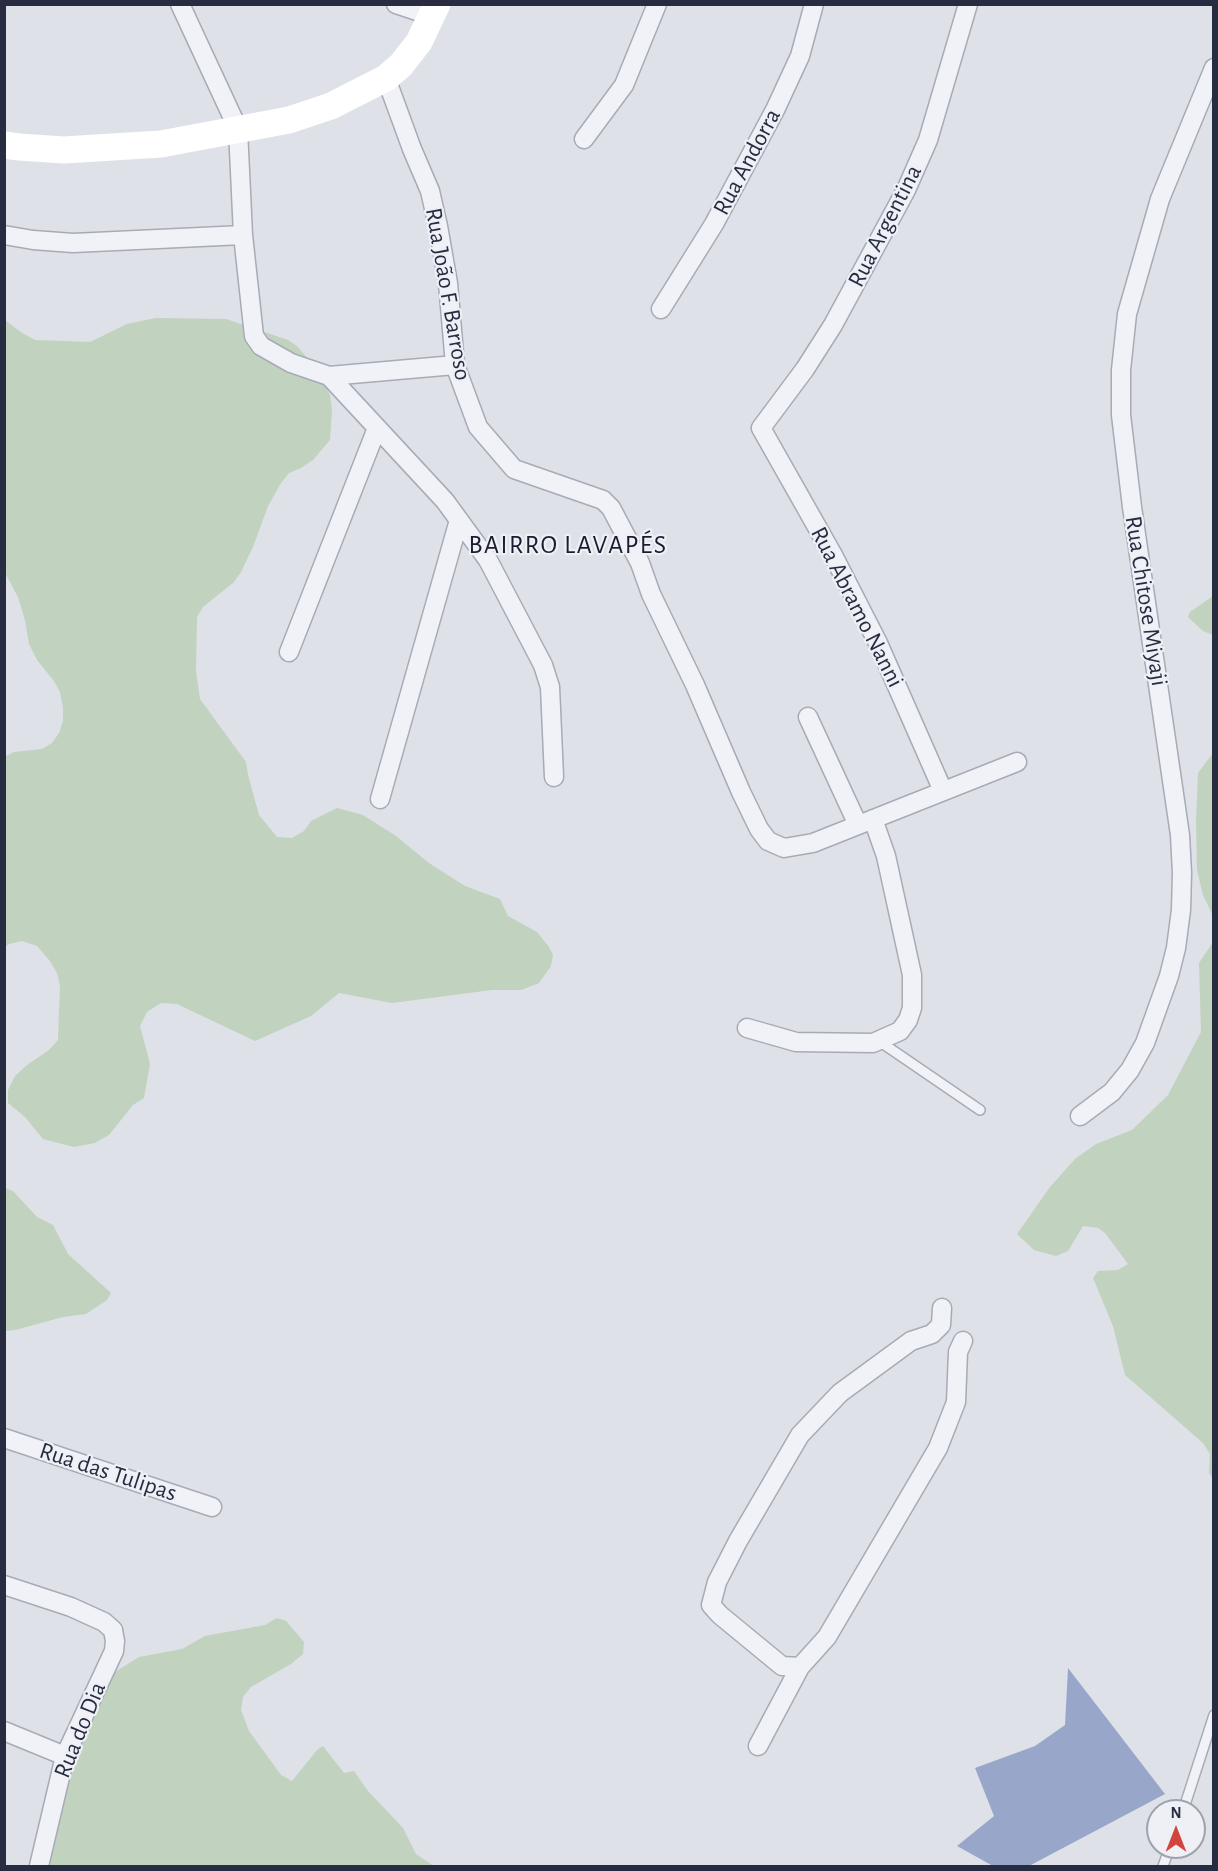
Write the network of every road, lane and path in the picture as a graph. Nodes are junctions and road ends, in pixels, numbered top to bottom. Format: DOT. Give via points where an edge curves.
graph roads {
  1 [pos="180,4"];
  2 [pos="396,4"];
  3 [pos="657,4"];
  4 [pos="814,4"];
  5 [pos="968,4"];
  6 [pos="434,10"];
  7 [pos="1214,68"];
  8 [pos="386,78"];
  9 [pos="238,129"];
  10 [pos="584,139"];
  11 [pos="4,145"];
  12 [pos="4,235"];
  13 [pos="243,235"];
  14 [pos="661,309"];
  15 [pos="455,365"];
  16 [pos="329,376"];
  17 [pos="377,428"];
  18 [pos="761,428"];
  19 [pos="459,520"];
  20 [pos="289,652"];
  21 [pos="808,717"];
  22 [pos="1017,762"];
  23 [pos="554,777"];
  24 [pos="944,791"];
  25 [pos="380,799"];
  26 [pos="866,822"];
  27 [pos="747,1028"];
  28 [pos="879,1041"];
  29 [pos="980,1110"];
  30 [pos="1080,1116"];
  31 [pos="942,1308"];
  32 [pos="963,1341"];
  33 [pos="4,1438"];
  34 [pos="212,1507"];
  35 [pos="4,1585"];
  36 [pos="800,1667"];
  37 [pos="1214,1715"];
  38 [pos="4,1731"];
  39 [pos="758,1746"];
  40 [pos="65,1756"];
  41 [pos="1187,1799"];
  42 [pos="39,1866"];
  1 -- 9 [label="street"];
  2 -- 6 [label="street"];
  3 -- 10 [label="street" via="624,85"];
  4 -- 14 [label="street, Rua Andorra" via="800,56 780,100 719,216"];
  5 -- 18 [label="street, Rua Argentina" via="928,140 906,190 833,325"];
  6 -- 8 [label="main road" via="419,42"];
  7 -- 30 [label="street, Rua Chitose Miyaji" via="1160,199 1127,314 1121,370 1121,415 1132,507 1180,835 1181,910 1169,976 1144,1043 1130,1070 1112,1092"];
  8 -- 9 [label="main road" via="310,113"];
  8 -- 15 [label="street, Rua João F. Barroso" via="433,203 448,283"];
  9 -- 11 [label="main road" via="160,144 111,148 64,150"];
  9 -- 13 [label="street"];
  12 -- 13 [label="street" via="72,243"];
  13 -- 16 [label="street" via="254,336 272,352"];
  15 -- 16 [label="street"];
  15 -- 26 [label="street, Rua João F. Barroso" via="478,427 514,469 603,500 611,508 640,562 746,802 768,841 795,848"];
  16 -- 17 [label="street"];
  17 -- 19 [label="street"];
  17 -- 20 [label="street"];
  18 -- 24 [label="street, Rua Abramo Nanni" via="878,643"];
  19 -- 23 [label="street" via="488,560 543,665 550,687"];
  19 -- 25 [label="street"];
  21 -- 26 [label="street"];
  22 -- 24 [label="street"];
  24 -- 26 [label="street"];
  26 -- 28 [label="street" via="886,856 912,975 908,1020 900,1031"];
  27 -- 28 [label="street" via="796,1042"];
  28 -- 29 [label="lane"];
  31 -- 36 [label="street" via="940,1325 932,1334 911,1341 840,1393 800,1435 717,1582 711,1605 720,1615 782,1666"];
  32 -- 36 [label="street" via="958,1352 956,1402 938,1448 827,1637"];
  33 -- 34 [label="street, Rua das Tulipas"];
  35 -- 40 [label="street, Rua do Dia" via="71,1606 113,1630 114,1651"];
  36 -- 39 [label="street"];
  37 -- 41 [label="lane"];
  38 -- 40 [label="street"];
  40 -- 42 [label="street, Rua do Dia"];
}
